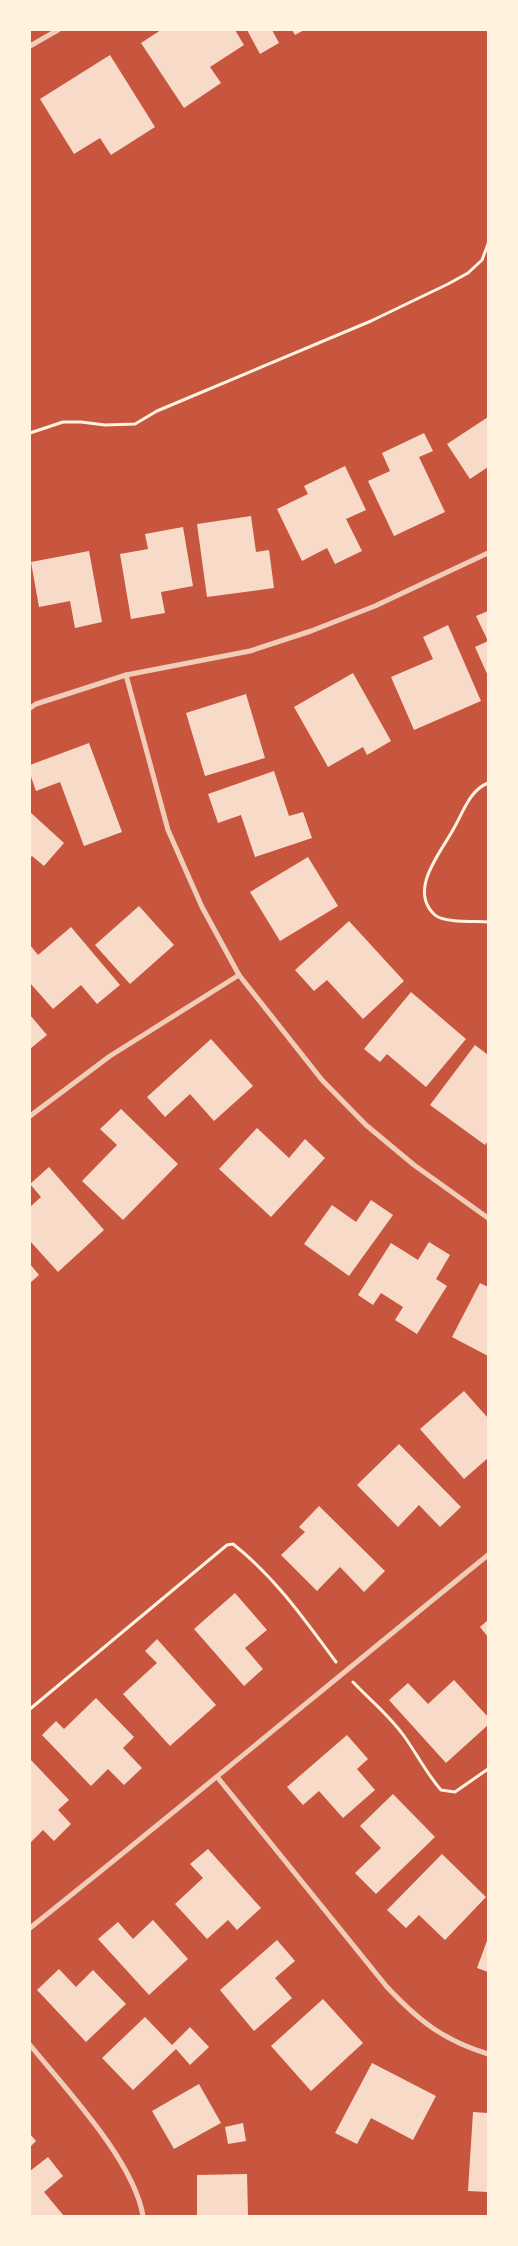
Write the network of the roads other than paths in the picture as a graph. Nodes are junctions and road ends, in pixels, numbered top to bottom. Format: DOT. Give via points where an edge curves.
graph roads {
  1 [pos="58,30"];
  2 [pos="30,46"];
  3 [pos="488,553"];
  4 [pos="126,675"];
  5 [pos="30,708"];
  6 [pos="239,975"];
  7 [pos="30,1116"];
  8 [pos="488,1218"];
  9 [pos="488,1555"];
  10 [pos="218,1778"];
  11 [pos="30,1928"];
  12 [pos="30,2045"];
  13 [pos="488,2054"];
  14 [pos="143,2216"];
  1 -- 2 [label="street"];
  3 -- 4 [label="street" via="374,606 276,643"];
  4 -- 5 [label="street"];
  4 -- 6 [label="street" via="168,830 202,907"];
  6 -- 7 [label="street" via="110,1056"];
  6 -- 8 [label="street" via="322,1080 366,1125 414,1165"];
  9 -- 10 [label="street"];
  10 -- 11 [label="street"];
  10 -- 13 [label="street" via="412,2013 444,2036"];
  12 -- 14 [label="street" via="117,2155 140,2199"];
}
